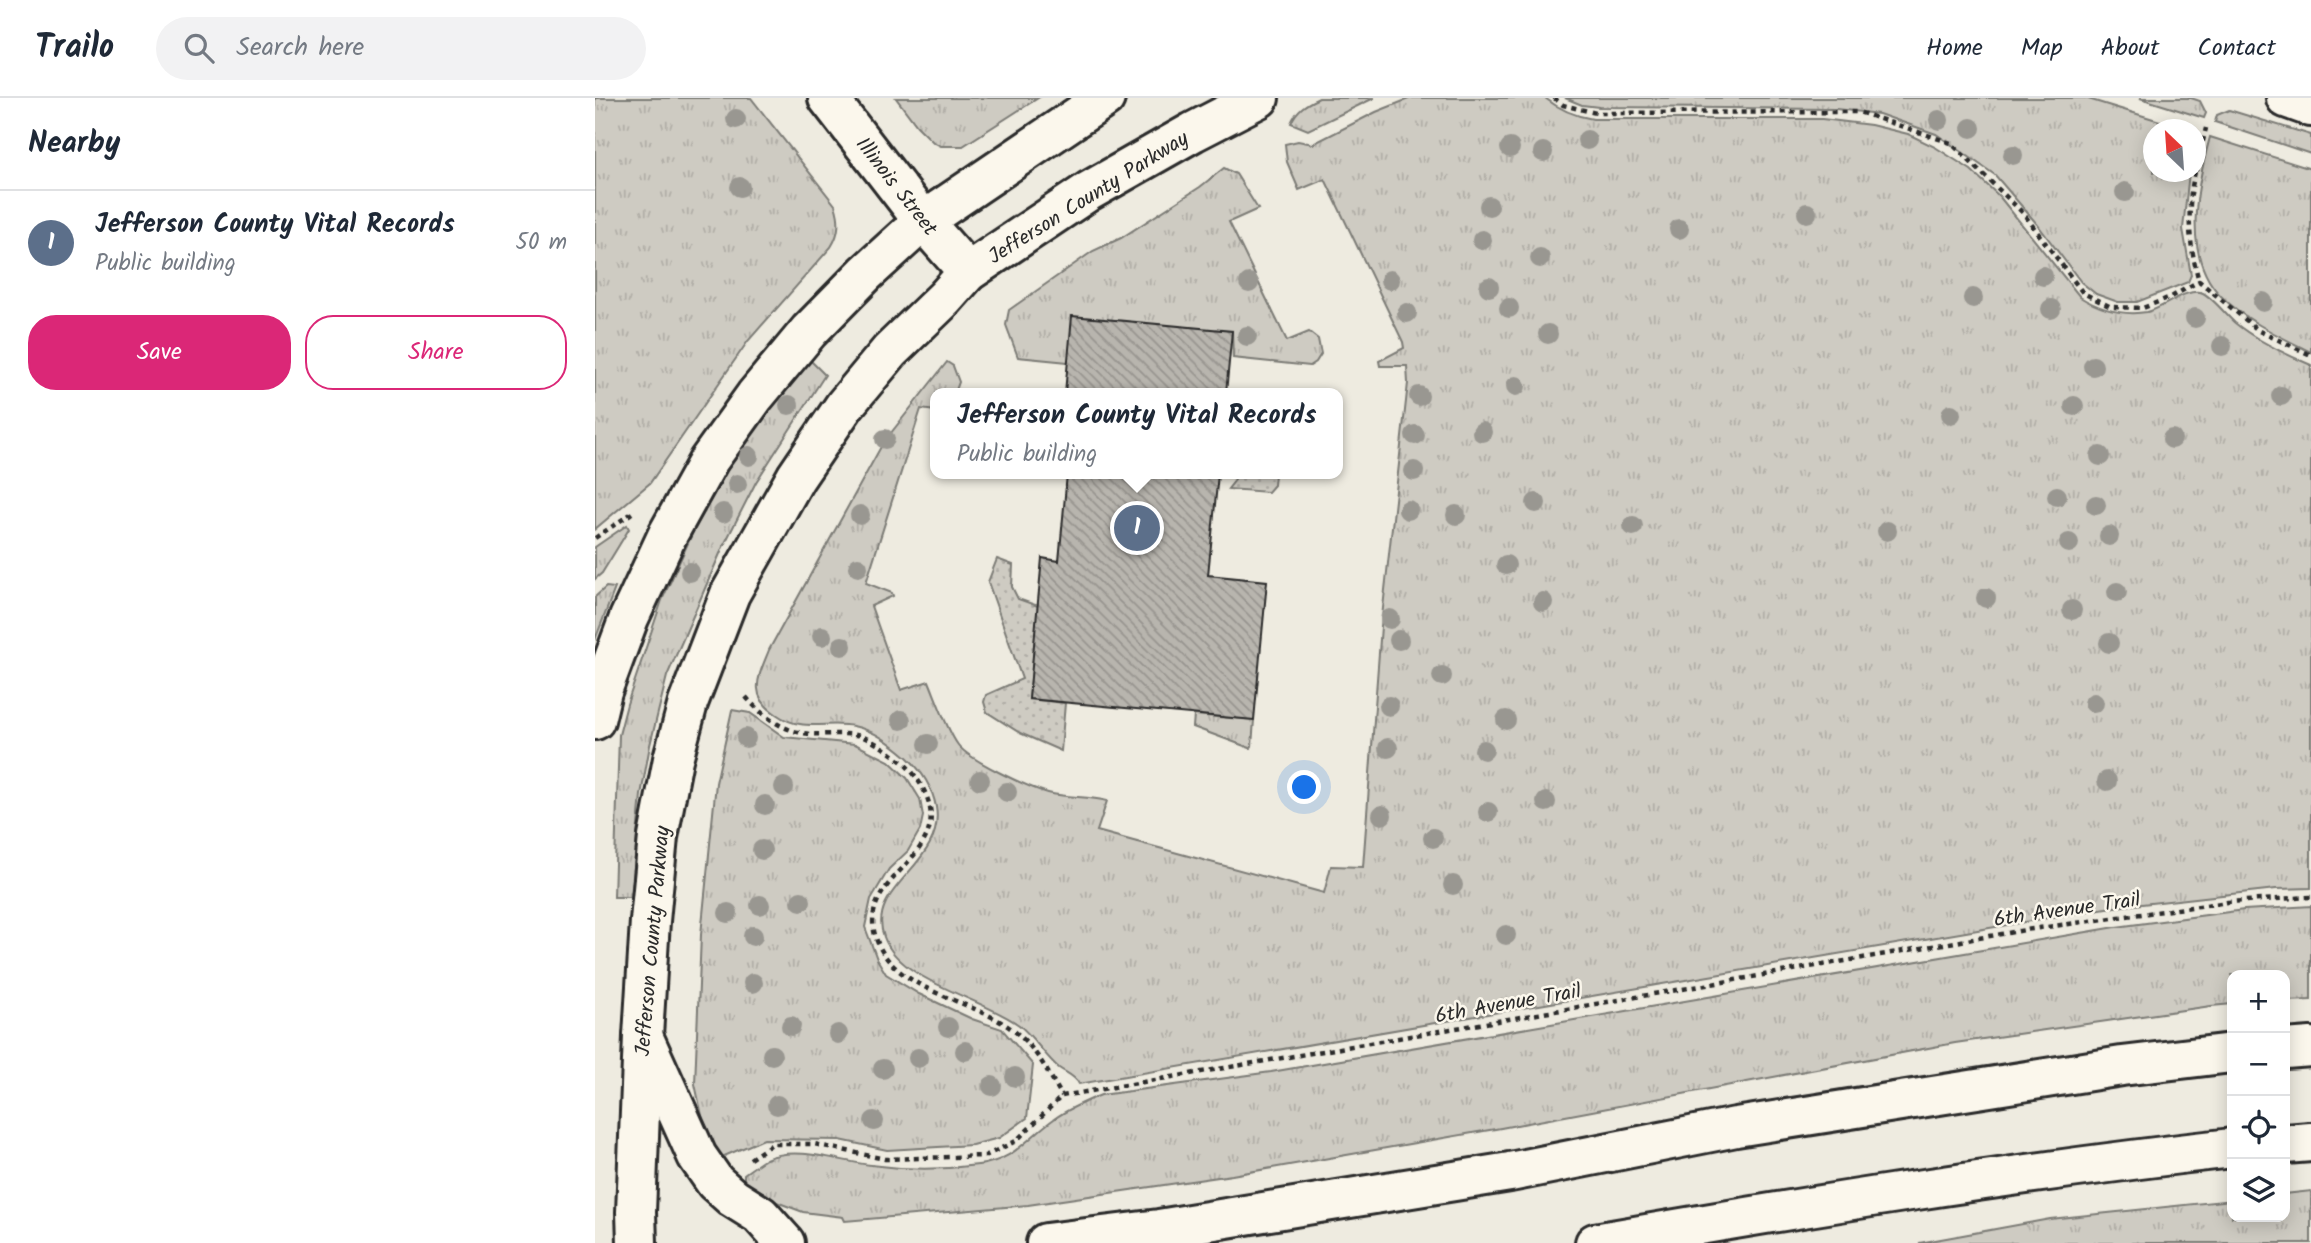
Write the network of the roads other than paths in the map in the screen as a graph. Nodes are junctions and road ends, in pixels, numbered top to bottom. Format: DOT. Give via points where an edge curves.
graph roads {
  1 [pos="828,98"];
  2 [pos="1105,98"];
  3 [pos="1259,98"];
  4 [pos="2286,98"];
  5 [pos="2311,107"];
  6 [pos="922,221"];
  7 [pos="968,272"];
  8 [pos="595,720"];
  9 [pos="643,1037"];
  10 [pos="2311,1047"];
  11 [pos="2290,1049"];
  12 [pos="2227,1054"];
  13 [pos="2311,1142"];
  14 [pos="2290,1143"];
  15 [pos="2227,1149"];
  16 [pos="637,1243"];
  17 [pos="785,1243"];
  18 [pos="1046,1243"];
  19 [pos="1595,1243"];
  1 -- 6 [label="main road, Illinois Street"];
  2 -- 6 [label="main road"];
  3 -- 7 [label="main road, Jefferson County Parkway" via="1089,191"];
  4 -- 5 [label="main road"];
  6 -- 7 [label="main road, Illinois Street"];
  6 -- 8 [label="main road" via="809,331 709,460 629,618"];
  7 -- 9 [label="main road, Jefferson County Parkway" via="890,351 845,405 796,477 730,594 688,703 673,759 658,837"];
  9 -- 16 [label="main road, Jefferson County Parkway"];
  9 -- 17 [label="main road" via="697,1156 715,1182 760,1214"];
  10 -- 11 [label="main road"];
  12 -- 18 [label="main road" via="1736,1127 1510,1172"];
  13 -- 14 [label="main road"];
  15 -- 19 [label="main road" via="1927,1187"];
}
